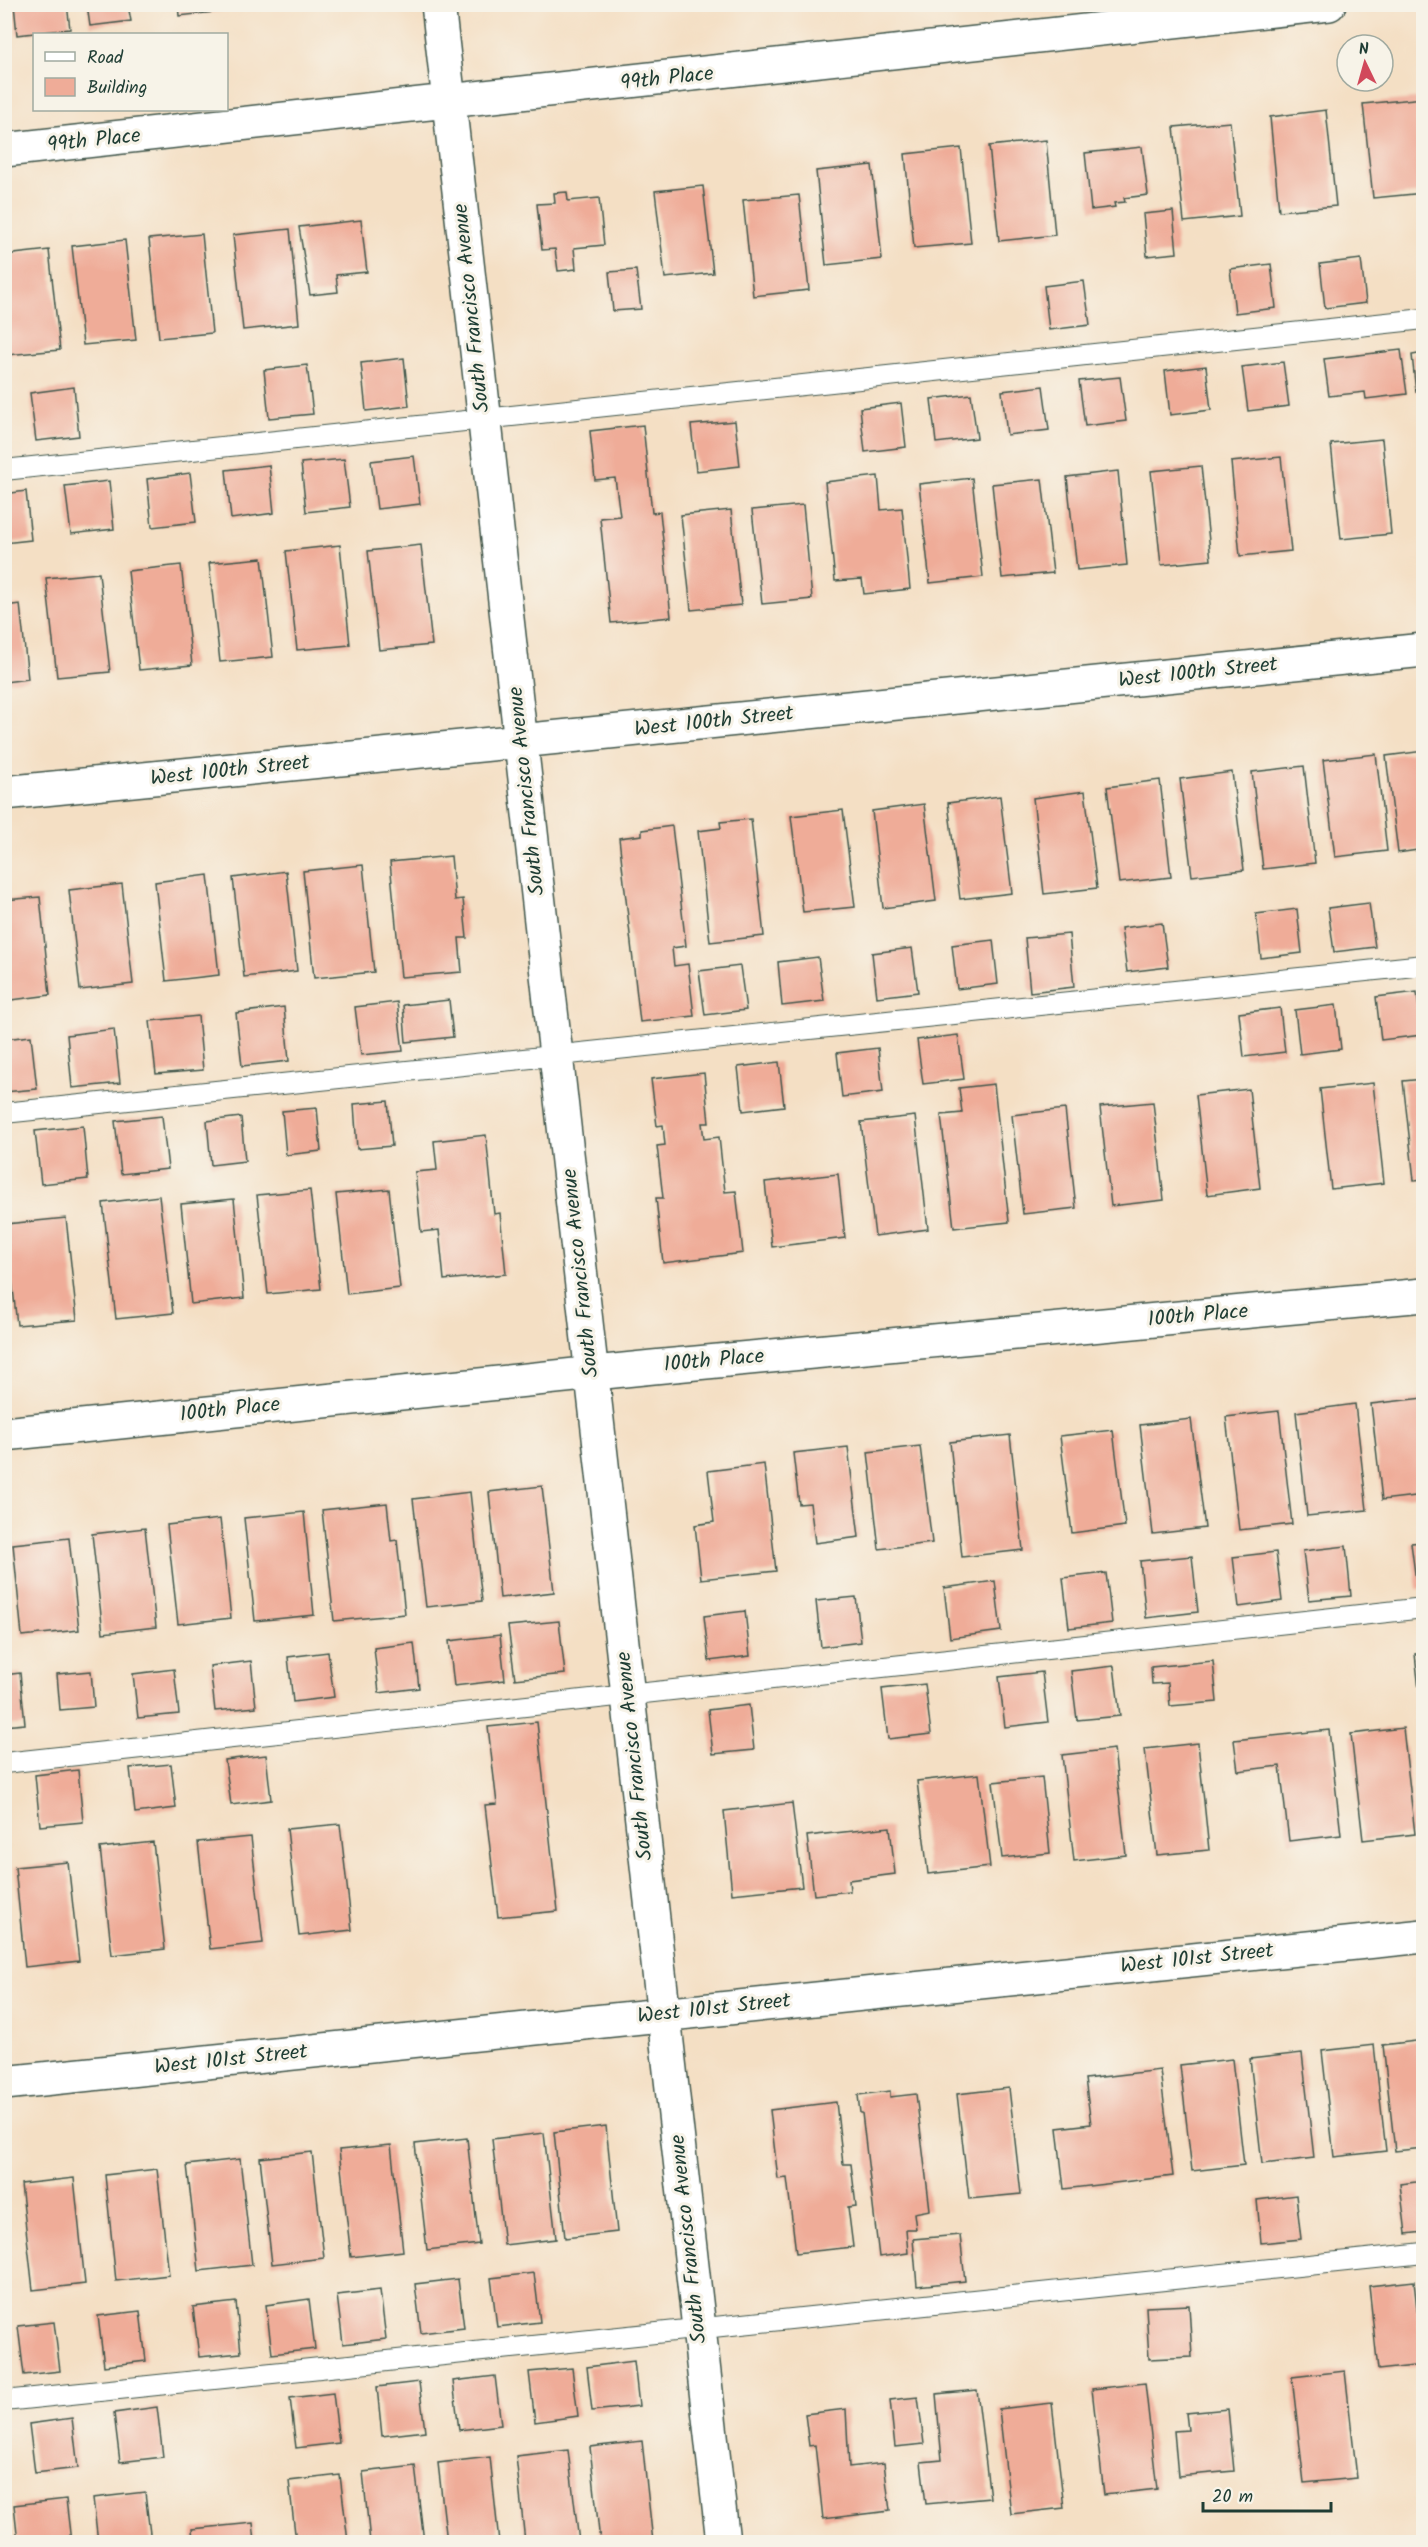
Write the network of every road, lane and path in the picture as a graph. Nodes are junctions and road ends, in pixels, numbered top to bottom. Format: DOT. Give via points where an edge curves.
graph roads {
  1 [pos="438,4"];
  2 [pos="1329,4"];
  3 [pos="449,103"];
  4 [pos="4,150"];
  5 [pos="1424,320"];
  6 [pos="485,418"];
  7 [pos="4,470"];
  8 [pos="1424,650"];
  9 [pos="521,741"];
  10 [pos="4,794"];
  11 [pos="1424,964"];
  12 [pos="556,1056"];
  13 [pos="4,1113"];
  14 [pos="1424,1295"];
  15 [pos="592,1373"];
  16 [pos="4,1434"];
  17 [pos="1424,1608"];
  18 [pos="628,1695"];
  19 [pos="4,1763"];
  20 [pos="1424,1936"];
  21 [pos="664,2014"];
  22 [pos="4,2083"];
  23 [pos="1424,2253"];
  24 [pos="699,2330"];
  25 [pos="4,2401"];
  26 [pos="723,2542"];
  1 -- 3 [label="street, South Francisco Avenue"];
  2 -- 3 [label="street, 99th Place"];
  3 -- 4 [label="street, 99th Place"];
  3 -- 6 [label="street, South Francisco Avenue"];
  5 -- 6 [label="lane"];
  6 -- 7 [label="lane"];
  6 -- 9 [label="street, South Francisco Avenue"];
  8 -- 9 [label="street, West 100th Street"];
  9 -- 10 [label="street, West 100th Street"];
  9 -- 12 [label="street, South Francisco Avenue"];
  11 -- 12 [label="lane"];
  12 -- 13 [label="lane"];
  12 -- 15 [label="street, South Francisco Avenue"];
  14 -- 15 [label="street, 100th Place"];
  15 -- 16 [label="street, 100th Place"];
  15 -- 18 [label="street, South Francisco Avenue"];
  17 -- 18 [label="lane"];
  18 -- 19 [label="lane"];
  18 -- 21 [label="street, South Francisco Avenue"];
  20 -- 21 [label="street, West 101st Street"];
  21 -- 22 [label="street, West 101st Street"];
  21 -- 24 [label="street, South Francisco Avenue"];
  23 -- 24 [label="lane"];
  24 -- 25 [label="lane"];
  24 -- 26 [label="street, South Francisco Avenue"];
}
